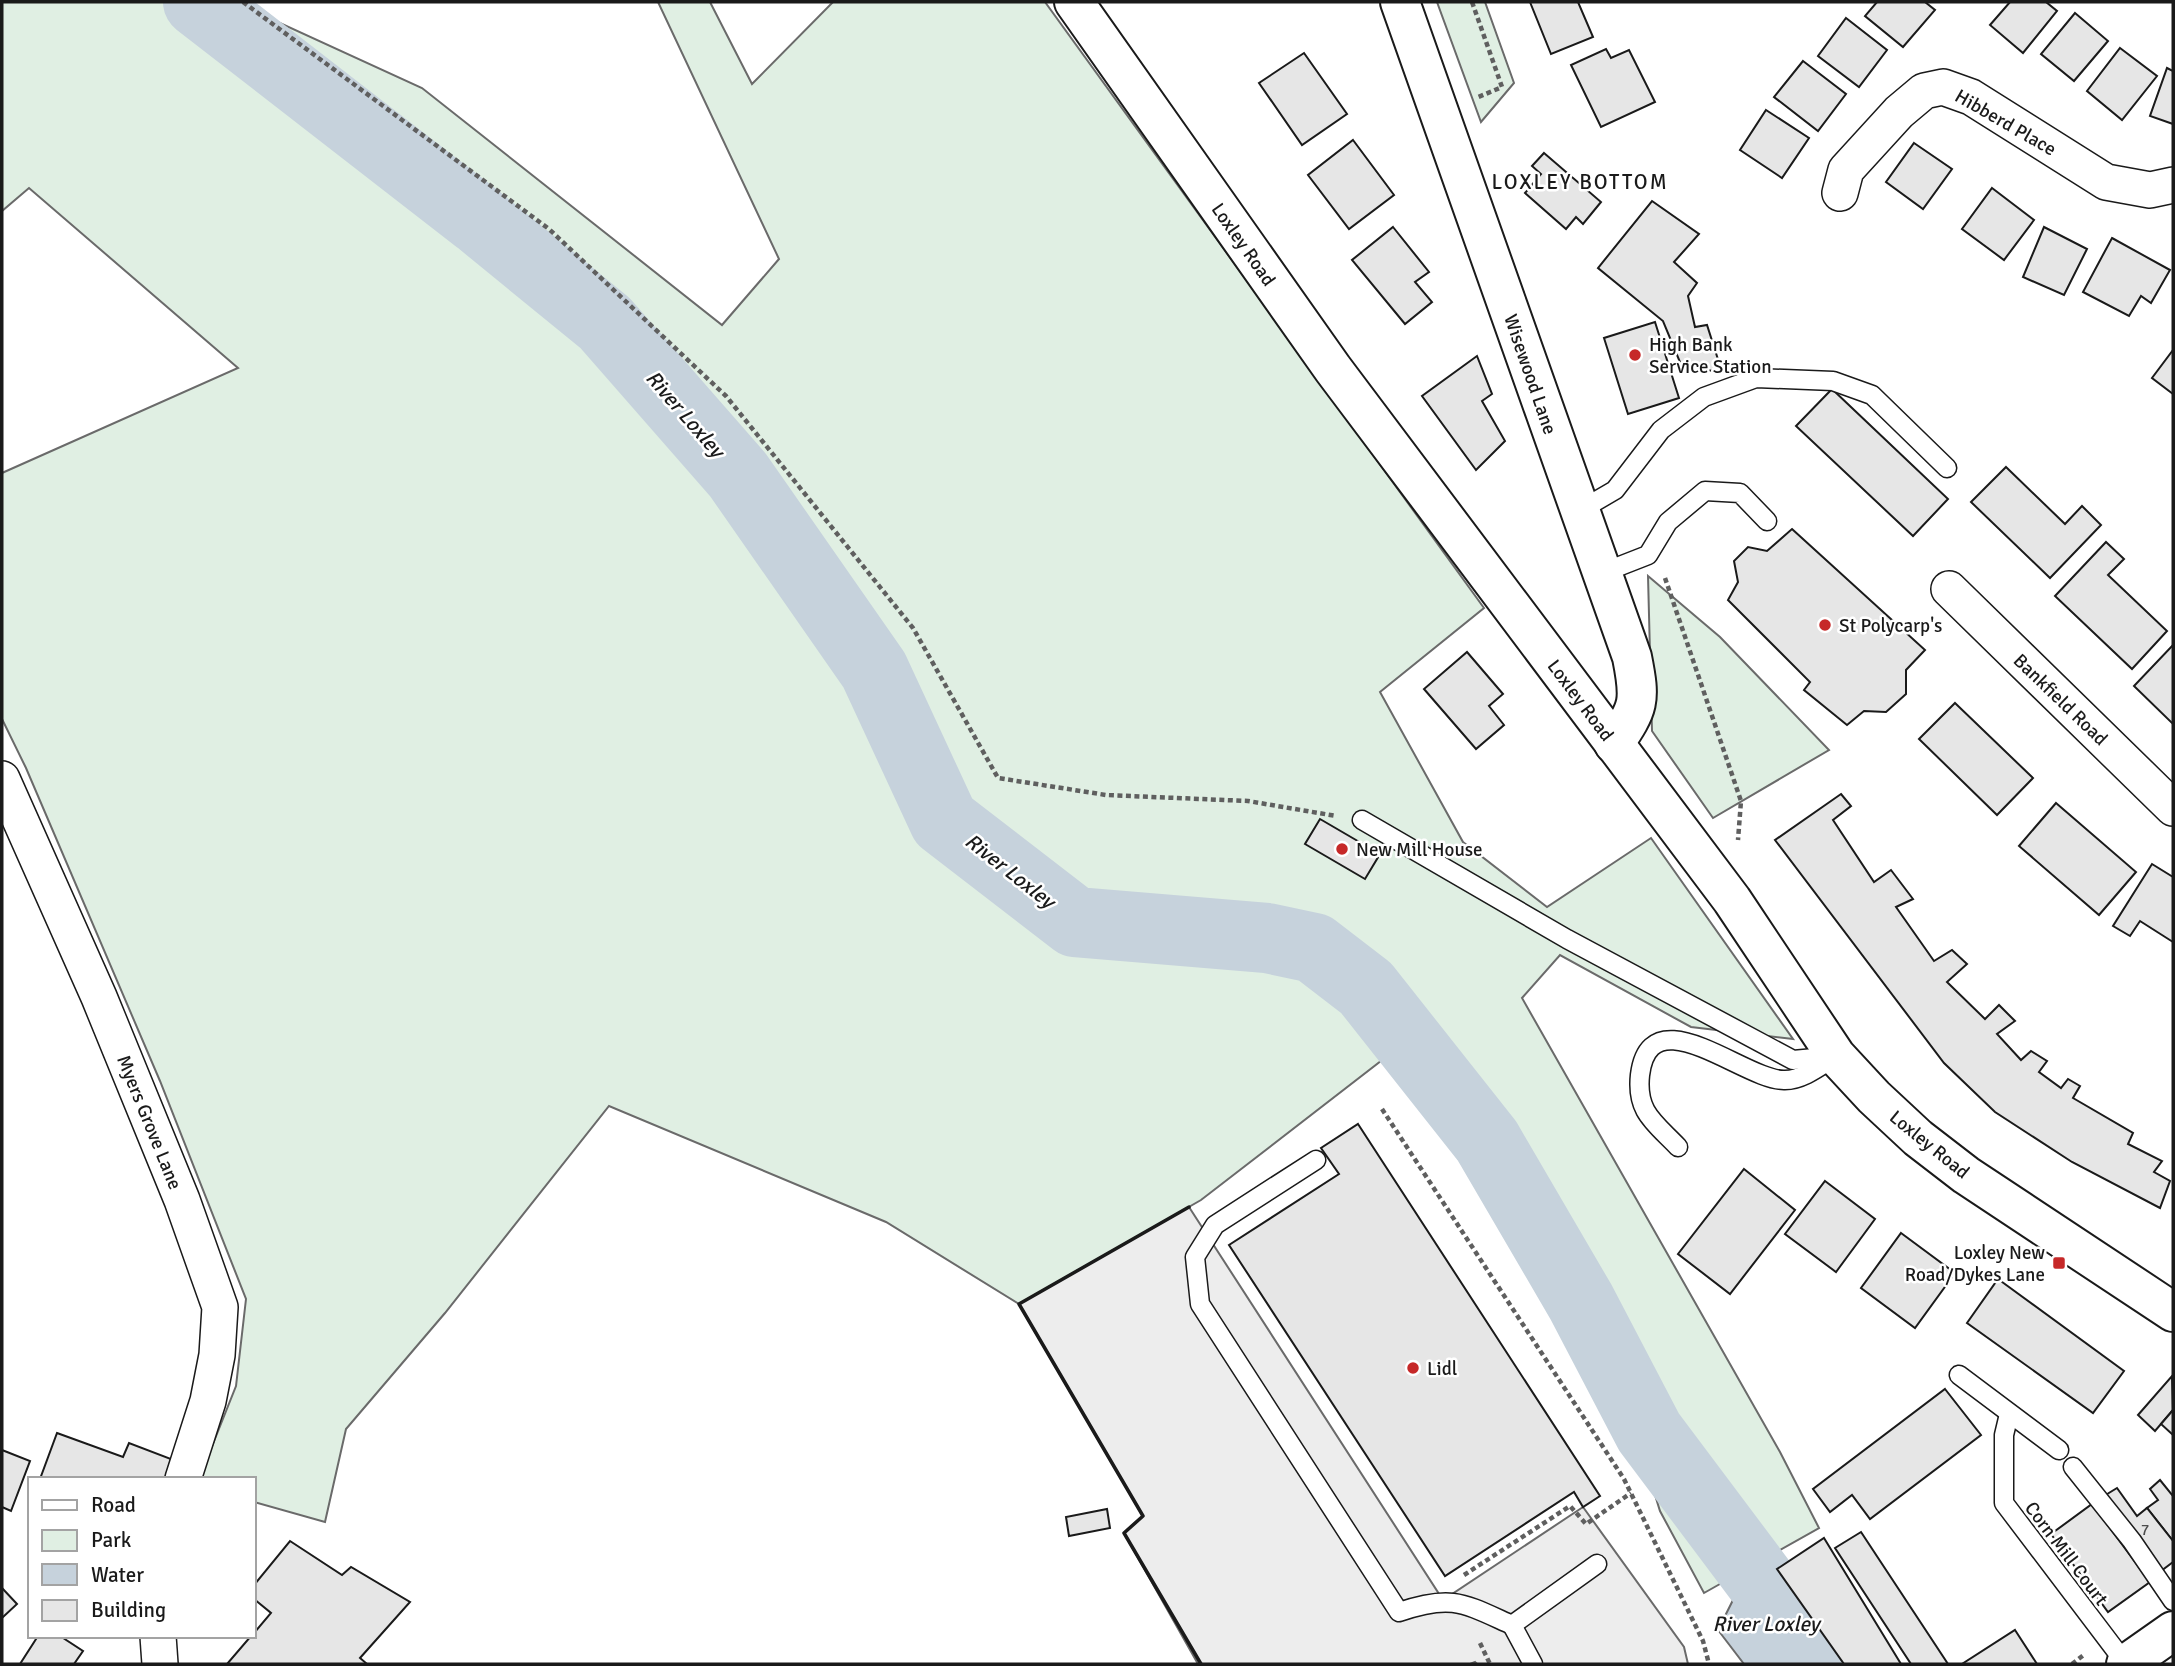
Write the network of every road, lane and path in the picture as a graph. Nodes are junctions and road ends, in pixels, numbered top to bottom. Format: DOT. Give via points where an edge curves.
graph roads {
  1 [pos="243,2"];
  2 [pos="1074,2"];
  3 [pos="1399,2"];
  4 [pos="1472,2"];
  5 [pos="1439,115"];
  6 [pos="2173,185"];
  7 [pos="1840,193"];
  8 [pos="1947,468"];
  9 [pos="1579,511"];
  10 [pos="1767,521"];
  11 [pos="1648,555"];
  12 [pos="1602,573"];
  13 [pos="1949,589"];
  14 [pos="1614,744"];
  15 [pos="2,779"];
  16 [pos="2173,808"];
  17 [pos="1362,820"];
  18 [pos="1732,900"];
  19 [pos="1836,1056"];
  20 [pos="1382,1109"];
  21 [pos="1678,1147"];
  22 [pos="1317,1160"];
  23 [pos="2173,1312"];
  24 [pos="1959,1375"];
  25 [pos="2009,1414"];
  26 [pos="2059,1450"];
  27 [pos="2073,1467"];
  28 [pos="185,1477"];
  29 [pos="1630,1493"];
  30 [pos="1597,1564"];
  31 [pos="1458,1578"];
  32 [pos="2173,1601"];
  33 [pos="1512,1625"];
  34 [pos="2173,1631"];
  35 [pos="158,1638"];
  36 [pos="160,1664"];
  37 [pos="1534,1664"];
  38 [pos="1709,1664"];
  39 [pos="2126,1664"];
  1 -- 17 [label="path" via="549,229 726,396 913,628 998,778 1106,795 1248,802"];
  2 -- 14 [label="main road, Loxley Road" via="1333,369"];
  3 -- 5 [label="main road, Wisewood Lane"];
  4 -- 5 [label="path" via="1502,87"];
  5 -- 9 [label="main road, Wisewood Lane"];
  6 -- 7 [label="street, Hibberd Place" via="2150,190 2106,182 1971,97 1943,87 1924,91 1899,113 1846,170"];
  8 -- 9 [label="lane" via="1872,395 1833,381 1756,379 1704,397 1661,430 1615,490"];
  9 -- 12 [label="main road, Wisewood Lane"];
  10 -- 11 [label="lane" via="1740,493 1705,491 1668,522"];
  11 -- 12 [label="lane"];
  11 -- 18 [label="path" via="1666,580 1741,801"];
  12 -- 14 [label="main road, Wisewood Lane" via="1638,687 1634,713"];
  13 -- 16 [label="street, Bankfield Road"];
  14 -- 18 [label="main road, Loxley Road"];
  15 -- 28 [label="street, Myers Grove Lane" via="183,1200 220,1307 208,1401"];
  17 -- 19 [label="lane" via="1567,939 1793,1060"];
  18 -- 19 [label="main road, Loxley Road"];
  19 -- 21 [label="lane" via="1783,1081 1692,1043 1674,1040 1653,1045 1642,1059 1643,1111"];
  19 -- 23 [label="main road, Loxley Road" via="1882,1106 1956,1168"];
  20 -- 29 [label="path"];
  22 -- 33 [label="lane" via="1215,1225 1195,1257 1200,1304 1399,1612 1427,1602 1461,1602"];
  24 -- 25 [label="lane"];
  25 -- 26 [label="lane"];
  25 -- 39 [label="lane, Corn Mill Court" via="2004,1435 2004,1503"];
  27 -- 32 [label="lane"];
  29 -- 31 [label="path" via="1586,1524 1570,1506"];
  29 -- 38 [label="path" via="1703,1641"];
  30 -- 33 [label="lane"];
  33 -- 37 [label="lane"];
  34 -- 39 [label="main road"];
  35 -- 36 [label="street"];
}
